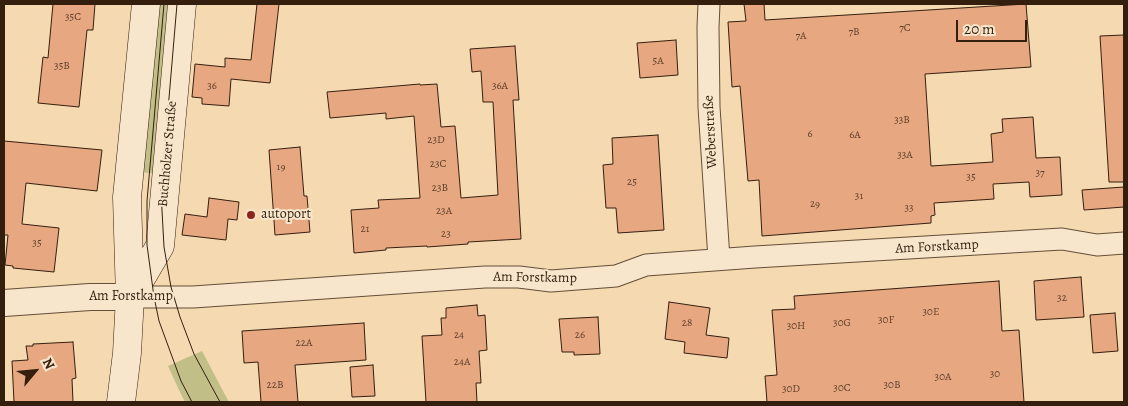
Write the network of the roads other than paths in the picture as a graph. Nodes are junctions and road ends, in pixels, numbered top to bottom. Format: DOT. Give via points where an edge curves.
graph roads {
  1 [pos="146,4"];
  2 [pos="182,4"];
  3 [pos="709,4"];
  4 [pos="1124,243"];
  5 [pos="719,259"];
  6 [pos="130,297"];
  7 [pos="4,302"];
  8 [pos="121,402"];
  1 -- 6 [label="main road, Buchholzer Straße" via="127,197"];
  2 -- 6 [label="main road, Buchholzer Straße" via="160,246"];
  3 -- 5 [label="street, Weberstraße" via="709,107"];
  4 -- 5 [label="street, Am Forstkamp" via="1097,245 1062,239"];
  5 -- 6 [label="street, Am Forstkamp" via="646,265 616,276 551,281 486,277 198,296"];
  6 -- 7 [label="street, Am Forstkamp"];
  6 -- 8 [label="main road, Buchholzer Straße"];
}
